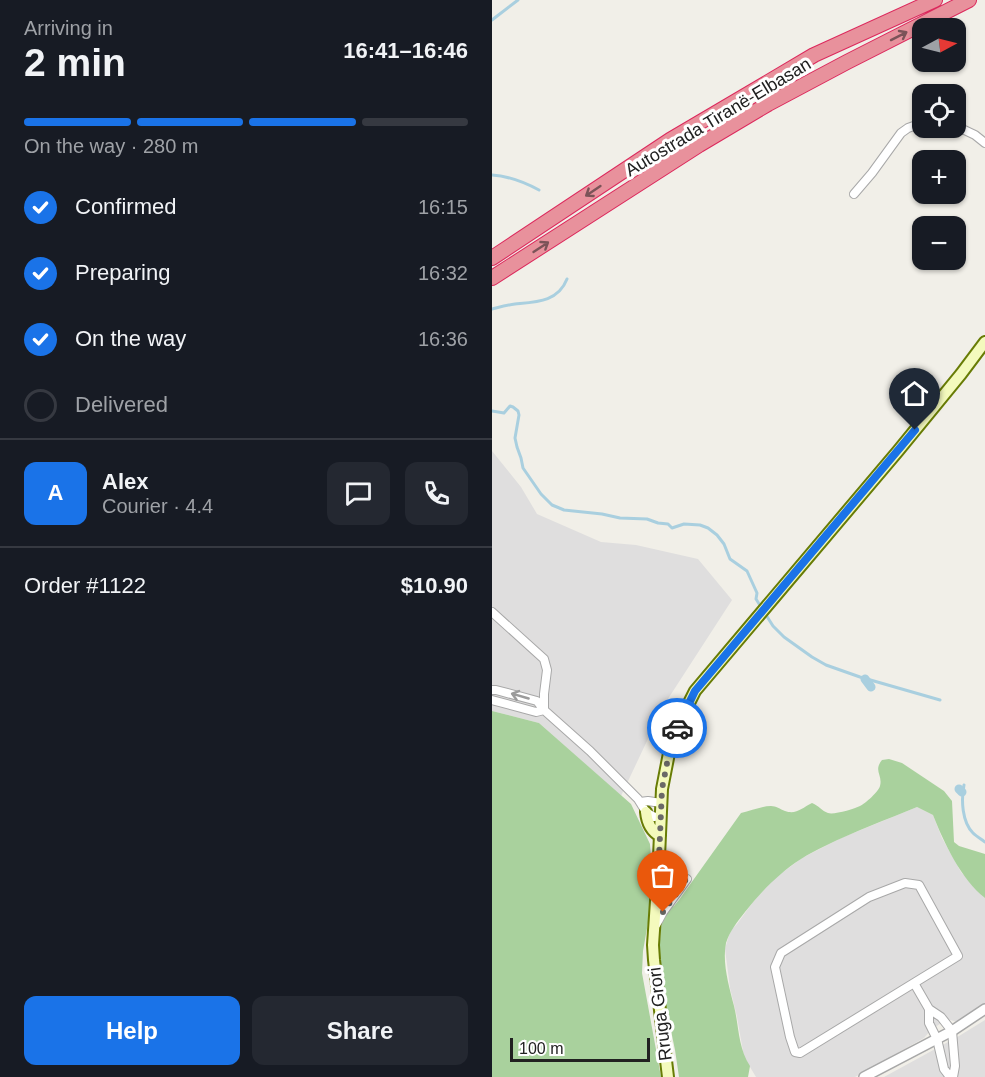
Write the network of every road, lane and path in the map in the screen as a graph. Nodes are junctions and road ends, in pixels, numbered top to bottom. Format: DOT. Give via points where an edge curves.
graph roads {
  1 [pos="935,0"];
  2 [pos="969,0"];
  3 [pos="912,127"];
  4 [pos="966,131"];
  5 [pos="985,143"];
  6 [pos="854,194"];
  7 [pos="492,258"];
  8 [pos="492,278"];
  9 [pos="985,342"];
  10 [pos="492,612"];
  11 [pos="492,690"];
  12 [pos="492,700"];
  13 [pos="544,710"];
  14 [pos="661,803"];
  15 [pos="643,807"];
  16 [pos="660,816"];
  17 [pos="660,836"];
  18 [pos="658,882"];
  19 [pos="671,890"];
  20 [pos="656,906"];
  21 [pos="655,926"];
  22 [pos="914,983"];
  23 [pos="929,1009"];
  24 [pos="985,1009"];
  25 [pos="952,1031"];
  26 [pos="937,1039"];
  27 [pos="668,1077"];
  28 [pos="864,1077"];
  29 [pos="952,1077"];
  1 -- 7 [label="highway, Autostrada Tiranë-Elbasan, one-way" via="814,55 670,140"];
  8 -- 2 [label="highway, Autostrada Tiranë-Elbasan, one-way" via="768,104"];
  3 -- 6 [label="street" via="902,133"];
  4 -- 5 [label="street"];
  9 -- 14 [label="main road, Rruga Grori" via="695,691 670,748"];
  10 -- 13 [label="street" via="544,659"];
  13 -- 11 [label="street, one-way" via="537,701"];
  12 -- 13 [label="street" via="536,712"];
  13 -- 15 [label="street"];
  14 -- 15 [label="street" via="648,801"];
  14 -- 16 [label="main road, Rruga Grori"];
  15 -- 16 [label="street" via="654,817"];
  15 -- 17 [label="main road" via="653,832"];
  16 -- 17 [label="main road, Rruga Grori"];
  17 -- 18 [label="main road, Rruga Grori"];
  18 -- 19 [label="street"];
  18 -- 20 [label="main road, Rruga Grori"];
  19 -- 20 [label="street"];
  19 -- 21 [label="street" via="687,879"];
  20 -- 21 [label="main road, Rruga Grori"];
  21 -- 27 [label="main road, Rruga Grori" via="655,981"];
  22 -- 22 [label="street" via="801,1053 795,1052 790,1037 775,967 781,953 869,897 905,883 919,885 958,956"];
  22 -- 23 [label="street"];
  23 -- 25 [label="street"];
  23 -- 26 [label="street" via="929,1023"];
  24 -- 25 [label="street"];
  25 -- 26 [label="street"];
  25 -- 29 [label="street"];
  26 -- 28 [label="street"];
  26 -- 29 [label="street" via="944,1069"];
}
